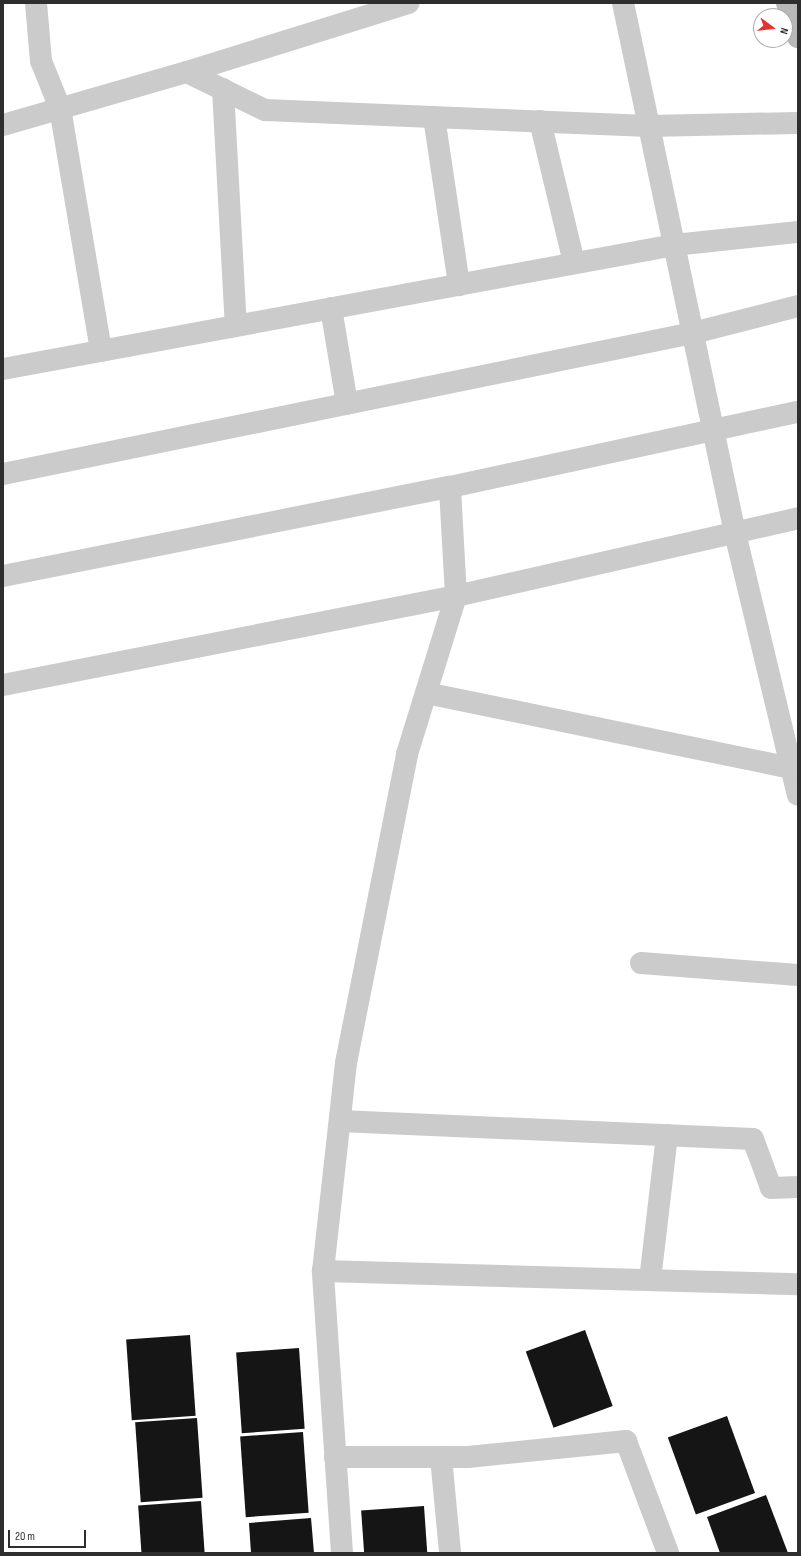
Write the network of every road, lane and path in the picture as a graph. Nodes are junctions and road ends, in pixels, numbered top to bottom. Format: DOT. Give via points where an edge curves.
graph roads {
  1 [pos="36,3"];
  2 [pos="408,3"];
  3 [pos="623,3"];
  4 [pos="787,3"];
  5 [pos="798,37"];
  6 [pos="187,72"];
  7 [pos="223,89"];
  8 [pos="60,108"];
  9 [pos="434,117"];
  10 [pos="540,121"];
  11 [pos="798,123"];
  12 [pos="3,125"];
  13 [pos="649,126"];
  14 [pos="798,232"];
  15 [pos="674,244"];
  16 [pos="574,263"];
  17 [pos="459,285"];
  18 [pos="798,306"];
  19 [pos="331,308"];
  20 [pos="236,326"];
  21 [pos="693,334"];
  22 [pos="101,351"];
  23 [pos="3,369"];
  24 [pos="347,404"];
  25 [pos="798,412"];
  26 [pos="714,431"];
  27 [pos="3,474"];
  28 [pos="450,487"];
  29 [pos="798,518"];
  30 [pos="736,533"];
  31 [pos="3,576"];
  32 [pos="456,596"];
  33 [pos="3,685"];
  34 [pos="426,693"];
  35 [pos="792,768"];
  36 [pos="798,795"];
  37 [pos="641,963"];
  38 [pos="798,975"];
  39 [pos="340,1121"];
  40 [pos="667,1135"];
  41 [pos="798,1187"];
  42 [pos="323,1271"];
  43 [pos="650,1280"];
  44 [pos="798,1284"];
  45 [pos="441,1457"];
  46 [pos="335,1458"];
  47 [pos="342,1553"];
  48 [pos="450,1553"];
  49 [pos="668,1553"];
  1 -- 8 [label="street" via="41,61"];
  2 -- 6 [label="street"];
  3 -- 13 [label="street"];
  4 -- 5 [label="street"];
  6 -- 7 [label="street"];
  6 -- 8 [label="street"];
  7 -- 9 [label="street" via="264,110"];
  7 -- 20 [label="street"];
  8 -- 12 [label="street"];
  8 -- 22 [label="street"];
  9 -- 10 [label="street"];
  9 -- 17 [label="street"];
  10 -- 13 [label="street"];
  10 -- 16 [label="street"];
  11 -- 13 [label="street"];
  13 -- 15 [label="street"];
  14 -- 15 [label="street"];
  15 -- 16 [label="street"];
  15 -- 21 [label="street"];
  16 -- 17 [label="street"];
  17 -- 19 [label="street"];
  18 -- 21 [label="street"];
  19 -- 20 [label="street"];
  19 -- 24 [label="street"];
  20 -- 22 [label="street"];
  21 -- 24 [label="street"];
  21 -- 26 [label="street"];
  22 -- 23 [label="street"];
  24 -- 27 [label="street"];
  25 -- 26 [label="street"];
  26 -- 28 [label="street"];
  26 -- 30 [label="street"];
  28 -- 31 [label="street"];
  28 -- 32 [label="street"];
  29 -- 30 [label="street"];
  30 -- 32 [label="street"];
  30 -- 35 [label="street"];
  32 -- 33 [label="street"];
  32 -- 34 [label="street"];
  34 -- 35 [label="street"];
  34 -- 39 [label="street" via="407,754 346,1064"];
  35 -- 36 [label="street"];
  37 -- 38 [label="street"];
  39 -- 40 [label="street"];
  39 -- 42 [label="street"];
  40 -- 41 [label="street" via="752,1139 771,1188"];
  40 -- 43 [label="street"];
  42 -- 43 [label="street"];
  42 -- 46 [label="street"];
  43 -- 44 [label="street"];
  45 -- 46 [label="street"];
  45 -- 48 [label="street"];
  45 -- 49 [label="street" via="468,1457 626,1441"];
  46 -- 47 [label="street"];
}
